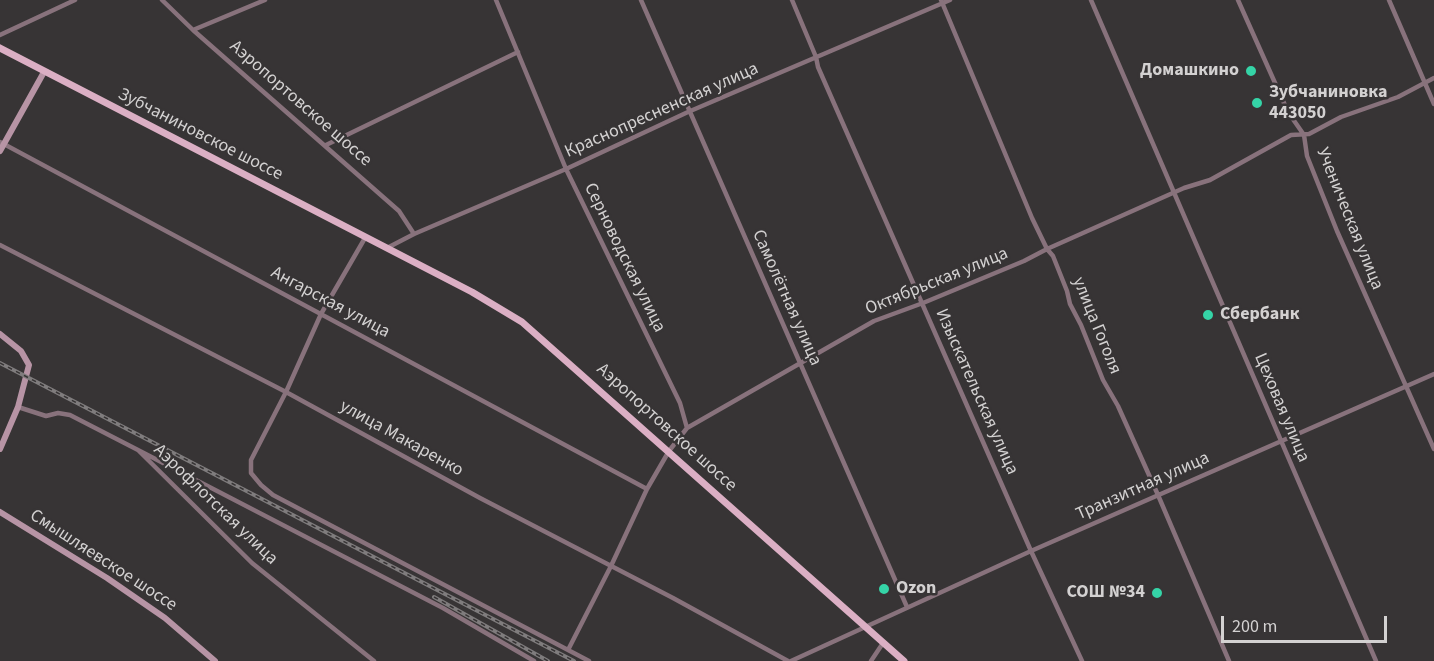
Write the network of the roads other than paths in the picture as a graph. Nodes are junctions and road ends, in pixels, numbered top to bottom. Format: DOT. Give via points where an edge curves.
graph roads {
  1 [pos="75,0"];
  2 [pos="162,0"];
  3 [pos="265,0"];
  4 [pos="496,0"];
  5 [pos="641,0"];
  6 [pos="792,0"];
  7 [pos="950,0"];
  8 [pos="1091,0"];
  9 [pos="1238,0"];
  10 [pos="1389,0"];
  11 [pos="941,2"];
  12 [pos="193,30"];
  13 [pos="0,35"];
  14 [pos="0,48"];
  15 [pos="518,52"];
  16 [pos="816,57"];
  17 [pos="44,72"];
  18 [pos="1434,78"];
  19 [pos="1425,82"];
  20 [pos="1434,104"];
  21 [pos="688,112"];
  22 [pos="1304,135"];
  23 [pos="2,143"];
  24 [pos="326,145"];
  25 [pos="0,152"];
  26 [pos="566,169"];
  27 [pos="1174,193"];
  28 [pos="414,234"];
  29 [pos="365,238"];
  30 [pos="0,244"];
  31 [pos="386,248"];
  32 [pos="1047,249"];
  33 [pos="923,303"];
  34 [pos="321,314"];
  35 [pos="0,334"];
  36 [pos="799,363"];
  37 [pos="1434,374"];
  38 [pos="1407,386"];
  39 [pos="286,392"];
  40 [pos="18,407"];
  41 [pos="687,428"];
  42 [pos="1281,442"];
  43 [pos="0,449"];
  44 [pos="1434,449"];
  45 [pos="138,450"];
  46 [pos="669,451"];
  47 [pos="647,489"];
  48 [pos="1158,495"];
  49 [pos="0,512"];
  50 [pos="1031,551"];
  51 [pos="611,566"];
  52 [pos="907,607"];
  53 [pos="864,627"];
  54 [pos="883,643"];
  55 [pos="568,650"];
  56 [pos="215,661"];
  57 [pos="374,661"];
  58 [pos="534,661"];
  59 [pos="589,661"];
  60 [pos="789,661"];
  61 [pos="870,661"];
  62 [pos="904,661"];
  63 [pos="1082,661"];
  64 [pos="1229,661"];
  65 [pos="1376,661"];
  1 -- 13 [label="street"];
  2 -- 12 [label="street, Аэропортовское шоссе"];
  3 -- 12 [label="street"];
  4 -- 15 [label="street, Серноводская улица"];
  5 -- 21 [label="street, Самолётная улица"];
  6 -- 16 [label="street, Изыскательская улица"];
  7 -- 11 [label="street, Краснопресненская улица"];
  8 -- 27 [label="street, Цеховая улица"];
  9 -- 22 [label="street, Ученическая улица" via="1288,112"];
  10 -- 19 [label="street"];
  11 -- 16 [label="street, Краснопресненская улица"];
  11 -- 32 [label="street, улица Гоголя"];
  12 -- 24 [label="street, Аэропортовское шоссе"];
  14 -- 17 [label="main road, Зубчаниновское шоссе"];
  15 -- 24 [label="street"];
  15 -- 26 [label="street, Серноводская улица"];
  16 -- 21 [label="street, Краснопресненская улица"];
  16 -- 33 [label="street, Изыскательская улица"];
  17 -- 23 [label="street"];
  17 -- 29 [label="main road, Зубчаниновское шоссе"];
  18 -- 19 [label="street, Октябрьская улица"];
  19 -- 20 [label="street"];
  19 -- 22 [label="street, Октябрьская улица"];
  21 -- 26 [label="street, Краснопресненская улица"];
  21 -- 36 [label="street, Самолётная улица"];
  22 -- 27 [label="street, Октябрьская улица" via="1291,135 1210,180"];
  22 -- 38 [label="street, Ученическая улица" via="1307,156 1336,231"];
  23 -- 25 [label="street"];
  23 -- 34 [label="street, Ангарская улица"];
  24 -- 28 [label="street, Аэропортовское шоссе" via="399,211"];
  26 -- 28 [label="street, Краснопресненская улица"];
  26 -- 41 [label="street, Серноводская улица" via="680,403"];
  27 -- 32 [label="street, Октябрьская улица"];
  27 -- 42 [label="street, Цеховая улица"];
  28 -- 31 [label="street, Краснопресненская улица"];
  29 -- 31 [label="main road, Зубчаниновское шоссе"];
  29 -- 34 [label="street"];
  30 -- 39 [label="street, улица Макаренко"];
  31 -- 46 [label="main road, Аэропортовское шоссе" via="522,322"];
  32 -- 33 [label="street, Октябрьская улица"];
  32 -- 48 [label="street, улица Гоголя"];
  33 -- 36 [label="street, Октябрьская улица" via="874,321"];
  33 -- 50 [label="street, Изыскательская улица"];
  34 -- 39 [label="street"];
  34 -- 47 [label="street, Ангарская улица"];
  35 -- 40 [label="street" via="28,361"];
  36 -- 41 [label="street, Октябрьская улица"];
  36 -- 52 [label="street, Самолётная улица"];
  37 -- 38 [label="street, Транзитная улица"];
  38 -- 42 [label="street, Транзитная улица"];
  38 -- 44 [label="street, Ученическая улица"];
  39 -- 51 [label="street, улица Макаренко"];
  39 -- 55 [label="street" via="251,460 251,473 261,485 273,495"];
  40 -- 43 [label="street"];
  40 -- 45 [label="street, Аэрофлотская улица" via="46,416 70,415"];
  41 -- 46 [label="street, Октябрьская улица"];
  42 -- 48 [label="street, Транзитная улица"];
  42 -- 65 [label="street, Цеховая улица"];
  45 -- 57 [label="street, Аэрофлотская улица" via="252,563"];
  45 -- 58 [label="street" via="443,608"];
  46 -- 47 [label="street, Октябрьская улица"];
  46 -- 53 [label="main road, Аэропортовское шоссе"];
  47 -- 51 [label="street, Октябрьская улица"];
  48 -- 50 [label="street, Транзитная улица"];
  48 -- 64 [label="street, улица Гоголя"];
  49 -- 56 [label="street, Смышляевское шоссе" via="155,611"];
  50 -- 52 [label="street, Транзитная улица"];
  50 -- 63 [label="street, Изыскательская улица"];
  51 -- 55 [label="street, Октябрьская улица"];
  51 -- 60 [label="street, улица Макаренко"];
  52 -- 53 [label="street, Транзитная улица"];
  53 -- 54 [label="main road, Аэропортовское шоссе"];
  53 -- 60 [label="street, улица Макаренко"];
  54 -- 61 [label="street"];
  54 -- 62 [label="main road, Аэропортовское шоссе"];
  55 -- 59 [label="street"];
}
